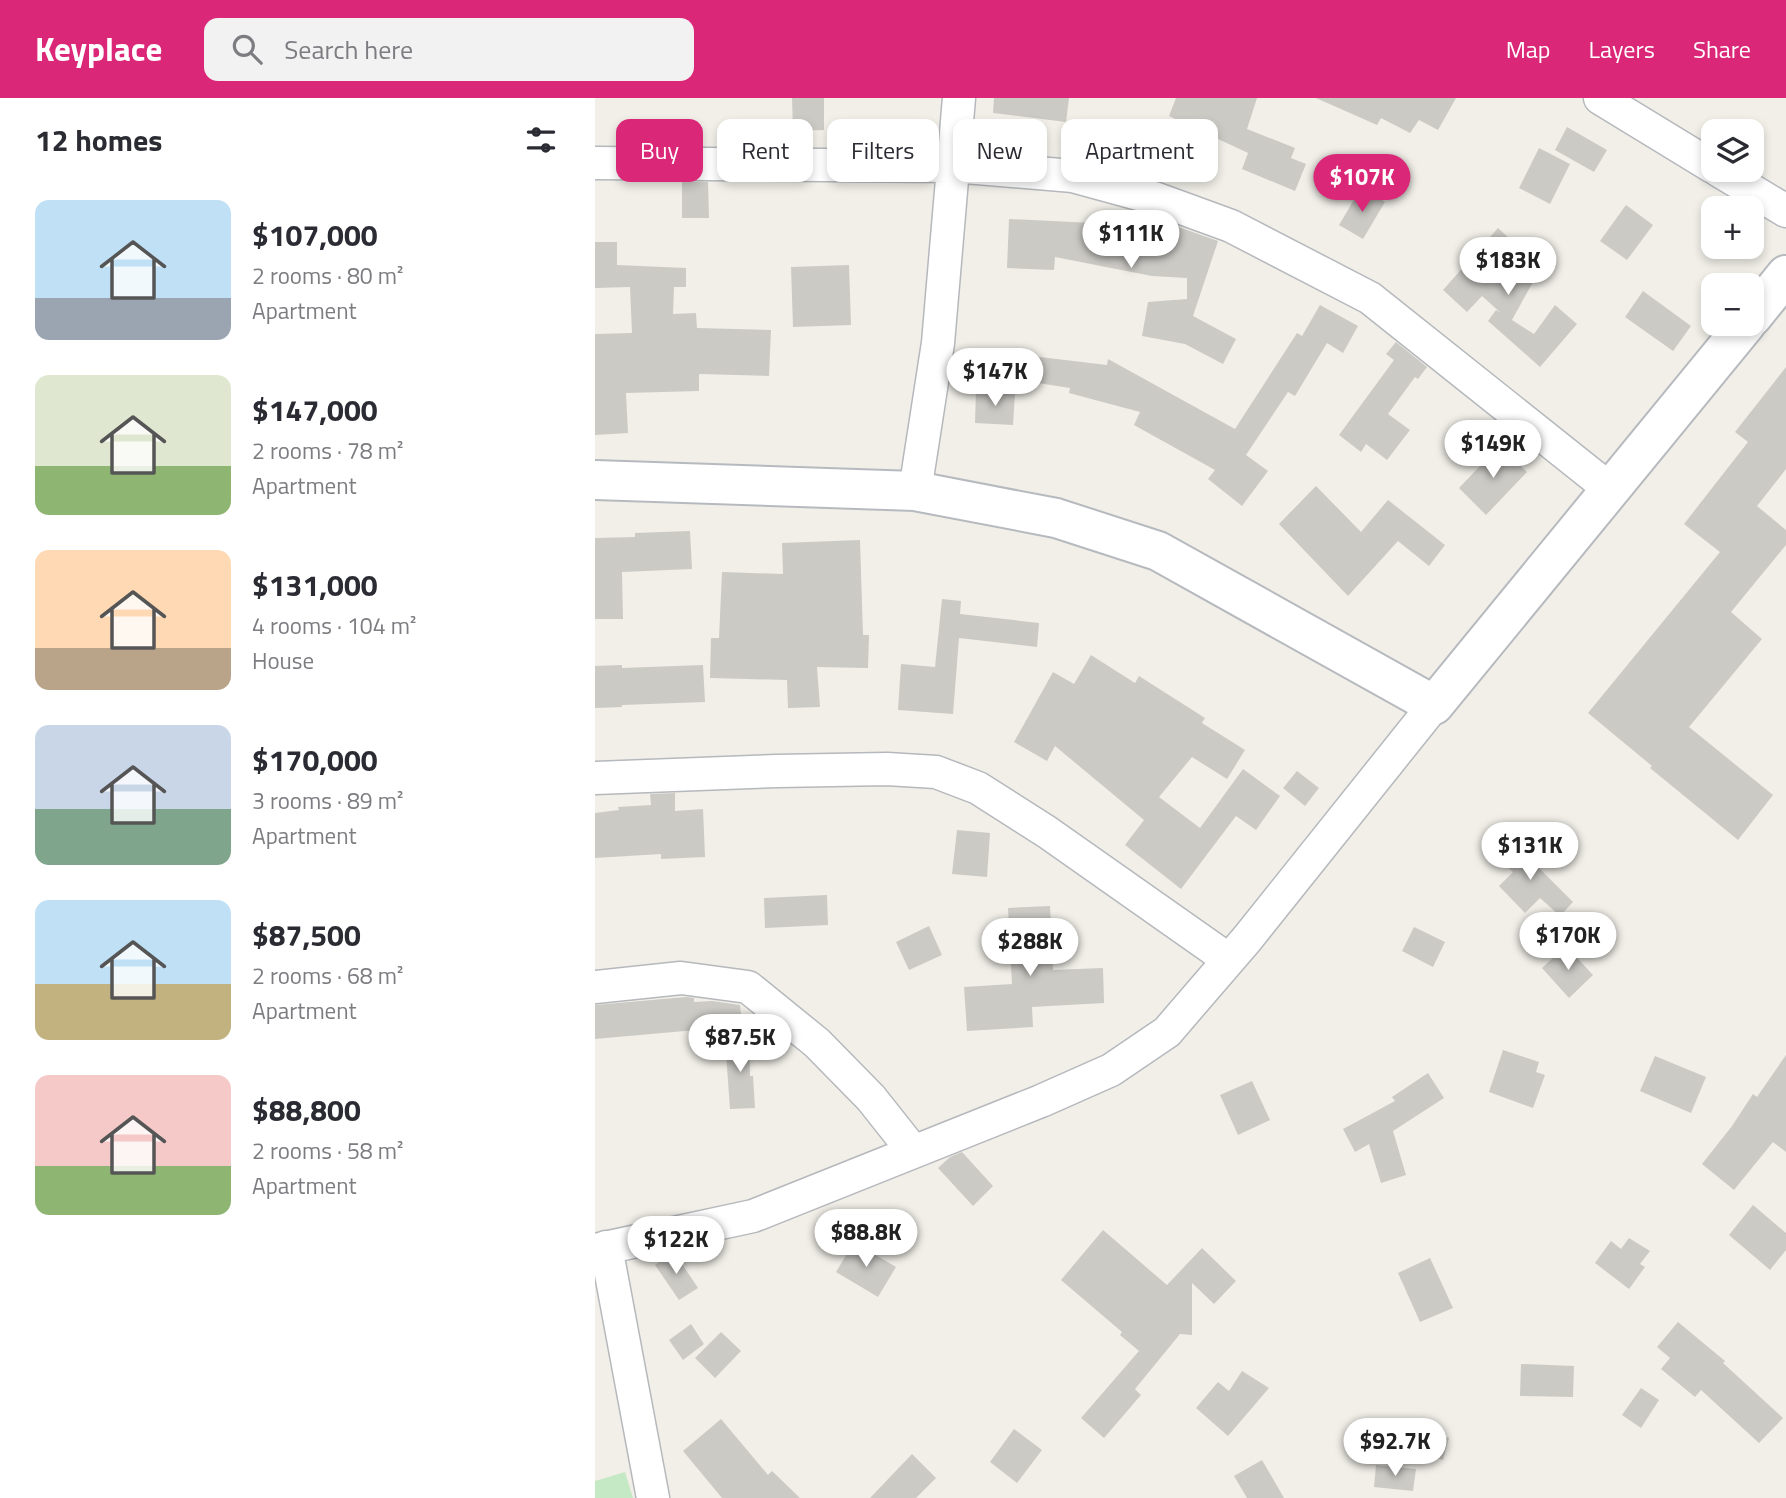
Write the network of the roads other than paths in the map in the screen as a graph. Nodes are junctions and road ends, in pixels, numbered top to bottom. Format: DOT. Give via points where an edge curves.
graph roads {
  1 [pos="959,98"];
  2 [pos="1600,98"];
  3 [pos="957,119"];
  4 [pos="1701,160"];
  5 [pos="595,163"];
  6 [pos="953,166"];
  7 [pos="1047,174"];
  8 [pos="1738,182"];
  9 [pos="1786,211"];
  10 [pos="1786,275"];
  11 [pos="1764,302"];
  12 [pos="1736,336"];
  13 [pos="595,480"];
  14 [pos="1611,490"];
  15 [pos="915,491"];
  16 [pos="1434,705"];
  17 [pos="595,778"];
  18 [pos="1229,960"];
  19 [pos="595,987"];
  20 [pos="913,1151"];
  21 [pos="600,1249"];
  22 [pos="652,1496"];
  1 -- 3 [label="street"];
  2 -- 4 [label="street"];
  5 -- 6 [label="street"];
  6 -- 15 [label="street" via="938,343"];
  7 -- 14 [label="street" via="1073,176 1157,199 1231,226 1370,298"];
  8 -- 9 [label="street"];
  10 -- 11 [label="street"];
  12 -- 14 [label="street"];
  13 -- 15 [label="street"];
  14 -- 16 [label="street"];
  15 -- 16 [label="street" via="1056,518 1158,551"];
  16 -- 18 [label="street"];
  17 -- 18 [label="street" via="818,770 936,772 978,788 1047,832"];
  18 -- 20 [label="street" via="1167,1032 1111,1070"];
  19 -- 20 [label="street" via="681,978 748,988 817,1043 871,1098"];
  20 -- 21 [label="street" via="753,1216"];
  21 -- 22 [label="street"];
}
